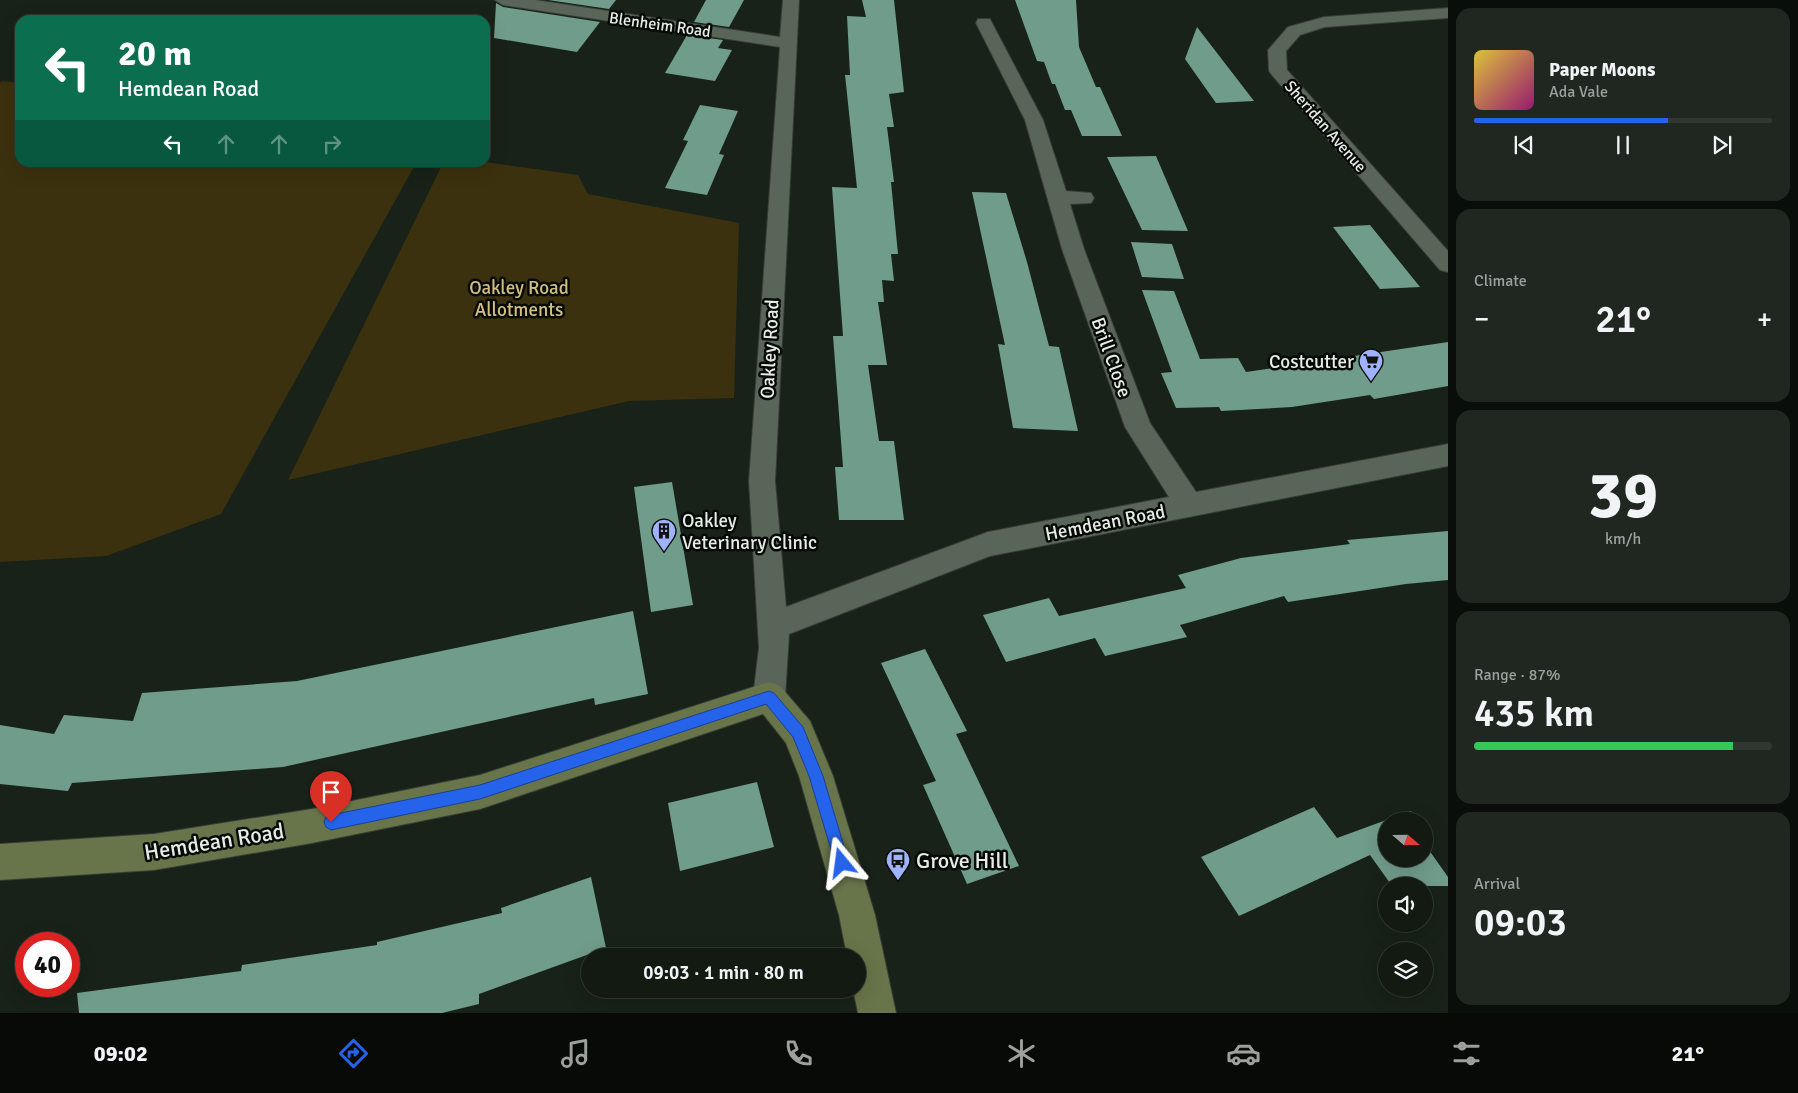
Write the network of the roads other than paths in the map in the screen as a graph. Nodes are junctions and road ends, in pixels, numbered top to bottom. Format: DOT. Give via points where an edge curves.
graph roads {
  1 [pos="502,0"];
  2 [pos="791,0"];
  3 [pos="1448,13"];
  4 [pos="994,32"];
  5 [pos="788,43"];
  6 [pos="1056,197"];
  7 [pos="1084,198"];
  8 [pos="1448,265"];
  9 [pos="1448,455"];
  10 [pos="1190,506"];
  11 [pos="774,626"];
  12 [pos="769,697"];
  13 [pos="0,862"];
  14 [pos="877,1013"];
  1 -- 5 [label="street, Blenheim Road"];
  2 -- 5 [label="street, Oakley Road"];
  3 -- 8 [label="street, Sheridan Avenue" via="1324,22 1294,31 1277,50 1278,71"];
  4 -- 6 [label="street, Brill Close" via="1034,120"];
  5 -- 11 [label="street, Oakley Road" via="762,481"];
  6 -- 7 [label="street"];
  6 -- 10 [label="street, Brill Close" via="1138,427"];
  9 -- 10 [label="street, Hemdean Road"];
  10 -- 11 [label="street, Hemdean Road" via="988,544"];
  11 -- 12 [label="street, Oakley Road"];
  12 -- 13 [label="street, Hemdean Road" via="480,792 312,826 154,852"];
  12 -- 14 [label="street" via="798,732 816,776 858,916"];
}
